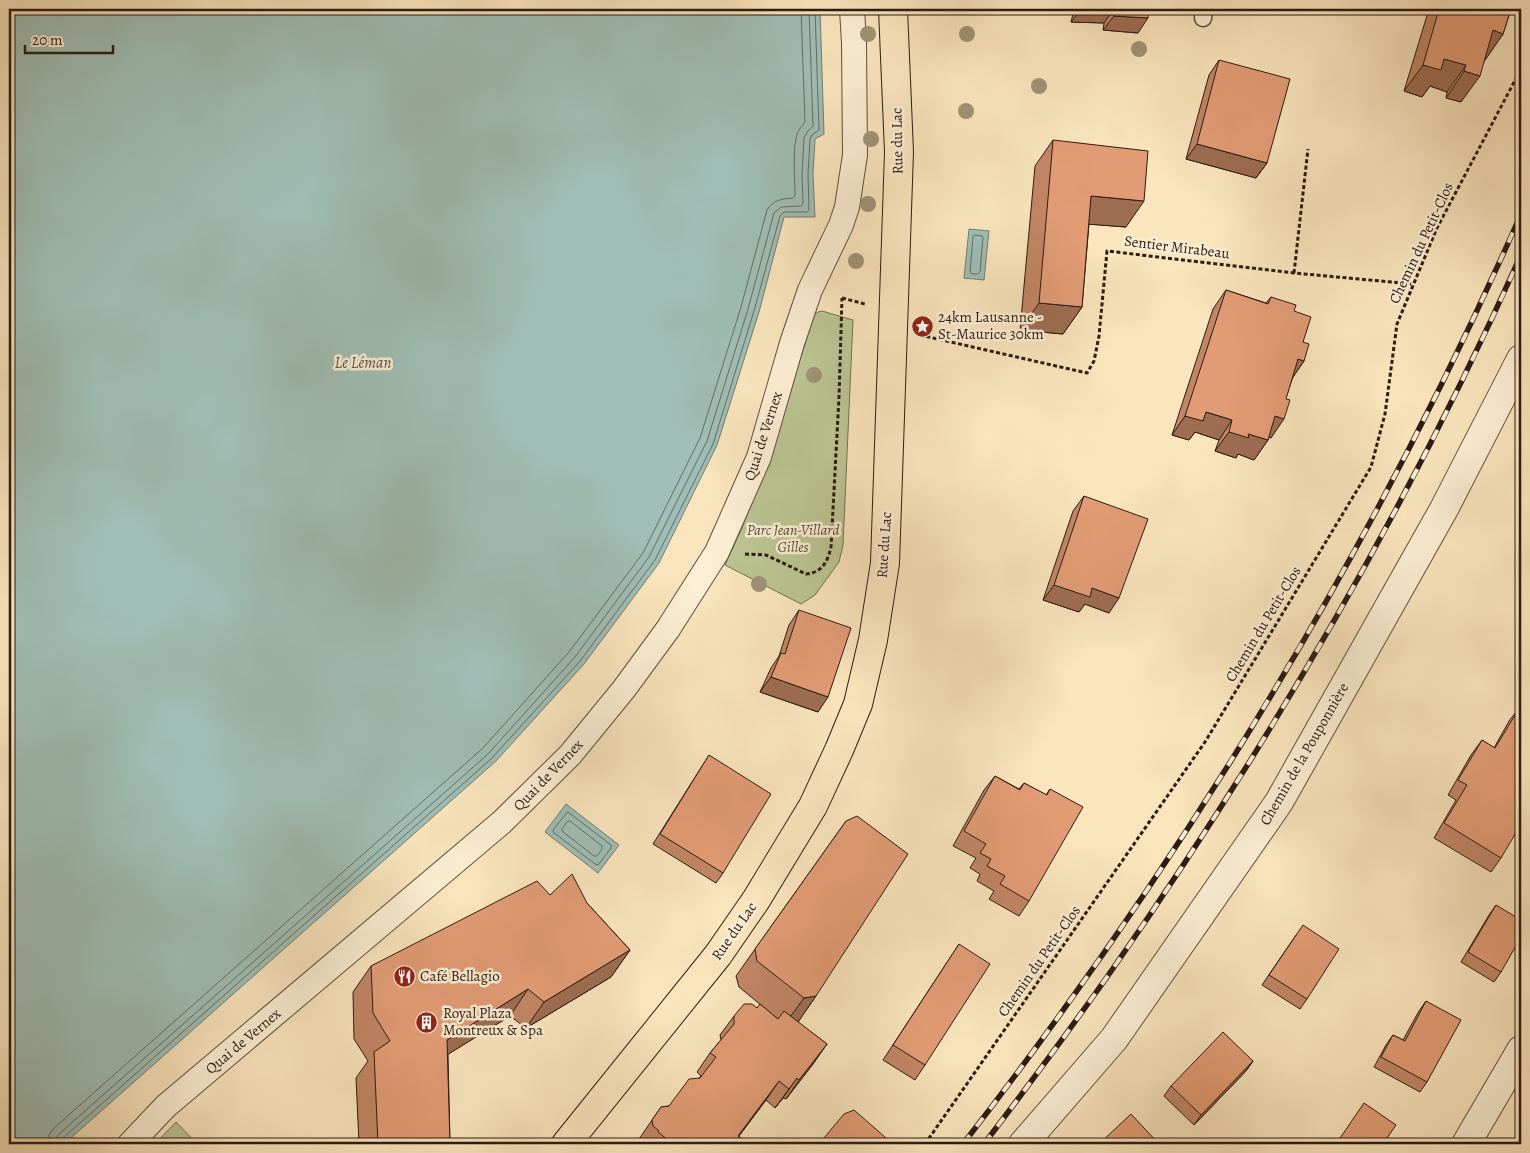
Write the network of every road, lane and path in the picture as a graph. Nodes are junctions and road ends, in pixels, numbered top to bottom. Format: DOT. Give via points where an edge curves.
graph roads {
  1 [pos="852,9"];
  2 [pos="893,9"];
  3 [pos="1521,69"];
  4 [pos="1308,149"];
  5 [pos="1294,273"];
  6 [pos="1414,284"];
  7 [pos="842,298"];
  8 [pos="927,336"];
  9 [pos="1521,359"];
  10 [pos="717,552"];
  11 [pos="1521,1050"];
  12 [pos="130,1144"];
  13 [pos="566,1144"];
  14 [pos="926,1144"];
  15 [pos="1024,1144"];
  16 [pos="1466,1144"];
  1 -- 10 [label="street, Quai de Vernex" via="855,154 847,207 810,290 759,457"];
  2 -- 13 [label="main road, Rue du Lac" via="898,152 885,563 873,640 858,704 813,806 766,885 718,955"];
  3 -- 6 [label="path, Chemin du Petit-Clos" via="1438,228"];
  4 -- 5 [label="path"];
  5 -- 6 [label="path, Sentier Mirabeau"];
  5 -- 8 [label="path, Sentier Mirabeau" via="1108,250 1100,336 1094,361 1087,373"];
  6 -- 14 [label="path, Chemin du Petit-Clos" via="1397,324 1385,414 1371,468 1205,742"];
  7 -- 10 [label="path" via="828,557 813,574 806,574 766,555"];
  9 -- 15 [label="street, Chemin de la Pouponnière" via="1444,509 1279,802 1114,1039"];
  10 -- 12 [label="street, Quai de Vernex" via="668,629 570,755 502,822 166,1106"];
  11 -- 16 [label="street"];
}
